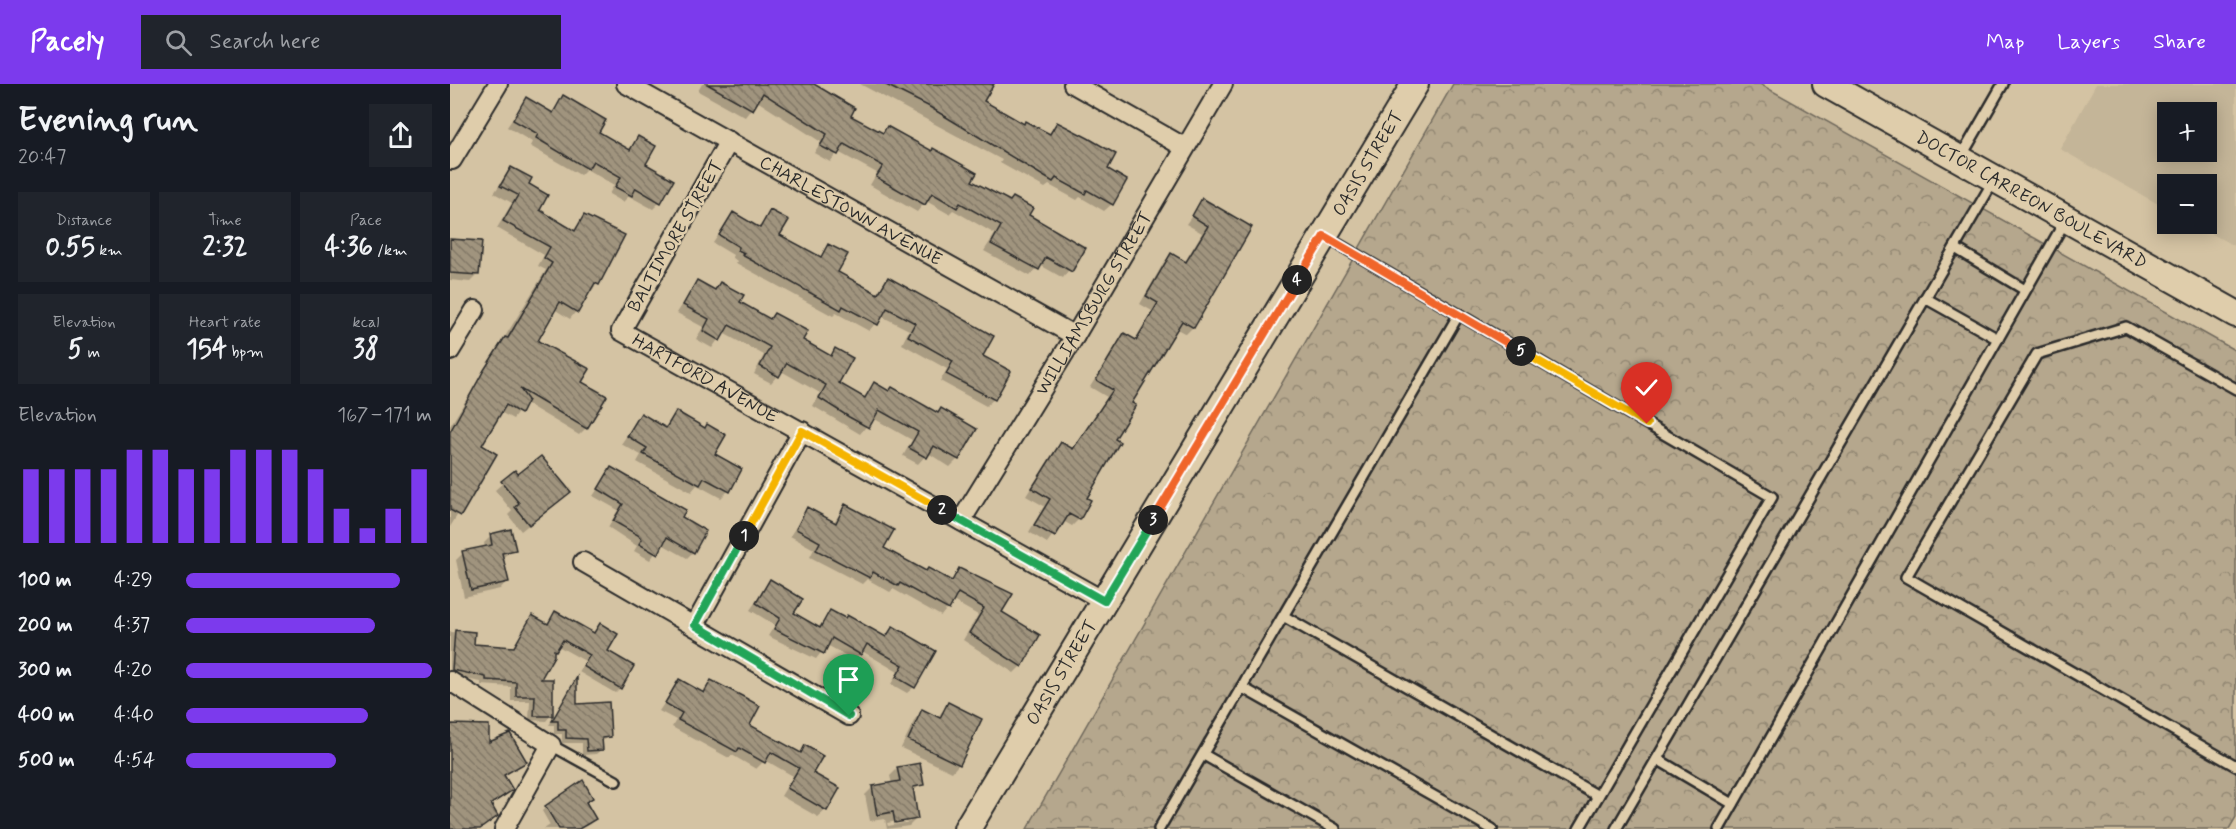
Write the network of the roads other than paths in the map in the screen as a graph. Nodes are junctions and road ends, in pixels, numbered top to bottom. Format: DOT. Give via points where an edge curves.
graph roads {
  1 [pos="498,84"];
  2 [pos="626,84"];
  3 [pos="1073,84"];
  4 [pos="1223,84"];
  5 [pos="1415,84"];
  6 [pos="1826,84"];
  7 [pos="2001,85"];
  8 [pos="729,141"];
  9 [pos="1184,147"];
  10 [pos="1960,159"];
  11 [pos="452,160"];
  12 [pos="1995,179"];
  13 [pos="2066,219"];
  14 [pos="1324,236"];
  15 [pos="1955,248"];
  16 [pos="2025,290"];
  17 [pos="1925,298"];
  18 [pos="475,310"];
  19 [pos="1459,314"];
  20 [pos="2236,314"];
  21 [pos="621,331"];
  22 [pos="1075,336"];
  23 [pos="1998,339"];
  24 [pos="450,351"];
  25 [pos="2236,389"];
  26 [pos="802,431"];
  27 [pos="961,521"];
  28 [pos="583,562"];
  29 [pos="1104,601"];
  30 [pos="1285,617"];
  31 [pos="695,625"];
  32 [pos="450,681"];
  33 [pos="1243,688"];
  34 [pos="849,716"];
  35 [pos="551,745"];
  36 [pos="1204,755"];
  37 [pos="1657,759"];
  38 [pos="2236,766"];
  39 [pos="616,781"];
  40 [pos="1598,796"];
  41 [pos="1733,804"];
  42 [pos="504,829"];
  43 [pos="967,829"];
  44 [pos="1159,829"];
  45 [pos="1335,829"];
  46 [pos="1492,829"];
  47 [pos="1579,829"];
  48 [pos="1616,829"];
  49 [pos="1719,829"];
  1 -- 11 [label="street"];
  2 -- 8 [label="street, CHARLESTOWN AVENUE"];
  3 -- 9 [label="street"];
  4 -- 9 [label="street, WILLIAMSBURG STREET"];
  5 -- 14 [label="street, OASIS STREET"];
  6 -- 10 [label="street, DOCTOR CARREON BOULEVARD"];
  7 -- 10 [label="lane"];
  8 -- 21 [label="street, BALTIMORE STREET"];
  8 -- 22 [label="street, CHARLESTOWN AVENUE"];
  9 -- 22 [label="street, WILLIAMSBURG STREET"];
  10 -- 12 [label="street, DOCTOR CARREON BOULEVARD"];
  12 -- 13 [label="street, DOCTOR CARREON BOULEVARD"];
  12 -- 15 [label="lane"];
  13 -- 16 [label="lane"];
  13 -- 20 [label="street, DOCTOR CARREON BOULEVARD"];
  14 -- 19 [label="lane"];
  14 -- 29 [label="street, OASIS STREET"];
  15 -- 16 [label="lane"];
  15 -- 17 [label="lane"];
  16 -- 23 [label="lane"];
  17 -- 23 [label="lane"];
  17 -- 37 [label="lane"];
  18 -- 24 [label="street"];
  19 -- 30 [label="lane"];
  19 -- 40 [label="lane" via="1772,497"];
  21 -- 26 [label="street, HARTFORD AVENUE"];
  22 -- 27 [label="street, WILLIAMSBURG STREET"];
  23 -- 41 [label="lane"];
  25 -- 38 [label="lane" via="2126,327 2037,354 1906,577"];
  26 -- 27 [label="street, HARTFORD AVENUE"];
  26 -- 31 [label="street"];
  27 -- 29 [label="street, HARTFORD AVENUE"];
  28 -- 31 [label="street"];
  29 -- 43 [label="street, OASIS STREET"];
  30 -- 33 [label="lane"];
  30 -- 40 [label="lane"];
  31 -- 34 [label="street"];
  32 -- 35 [label="street"];
  33 -- 36 [label="lane"];
  33 -- 46 [label="lane"];
  35 -- 39 [label="lane"];
  35 -- 42 [label="street"];
  36 -- 44 [label="lane"];
  36 -- 45 [label="lane"];
  37 -- 41 [label="lane"];
  37 -- 48 [label="lane"];
  40 -- 47 [label="lane"];
  41 -- 49 [label="lane"];
}
